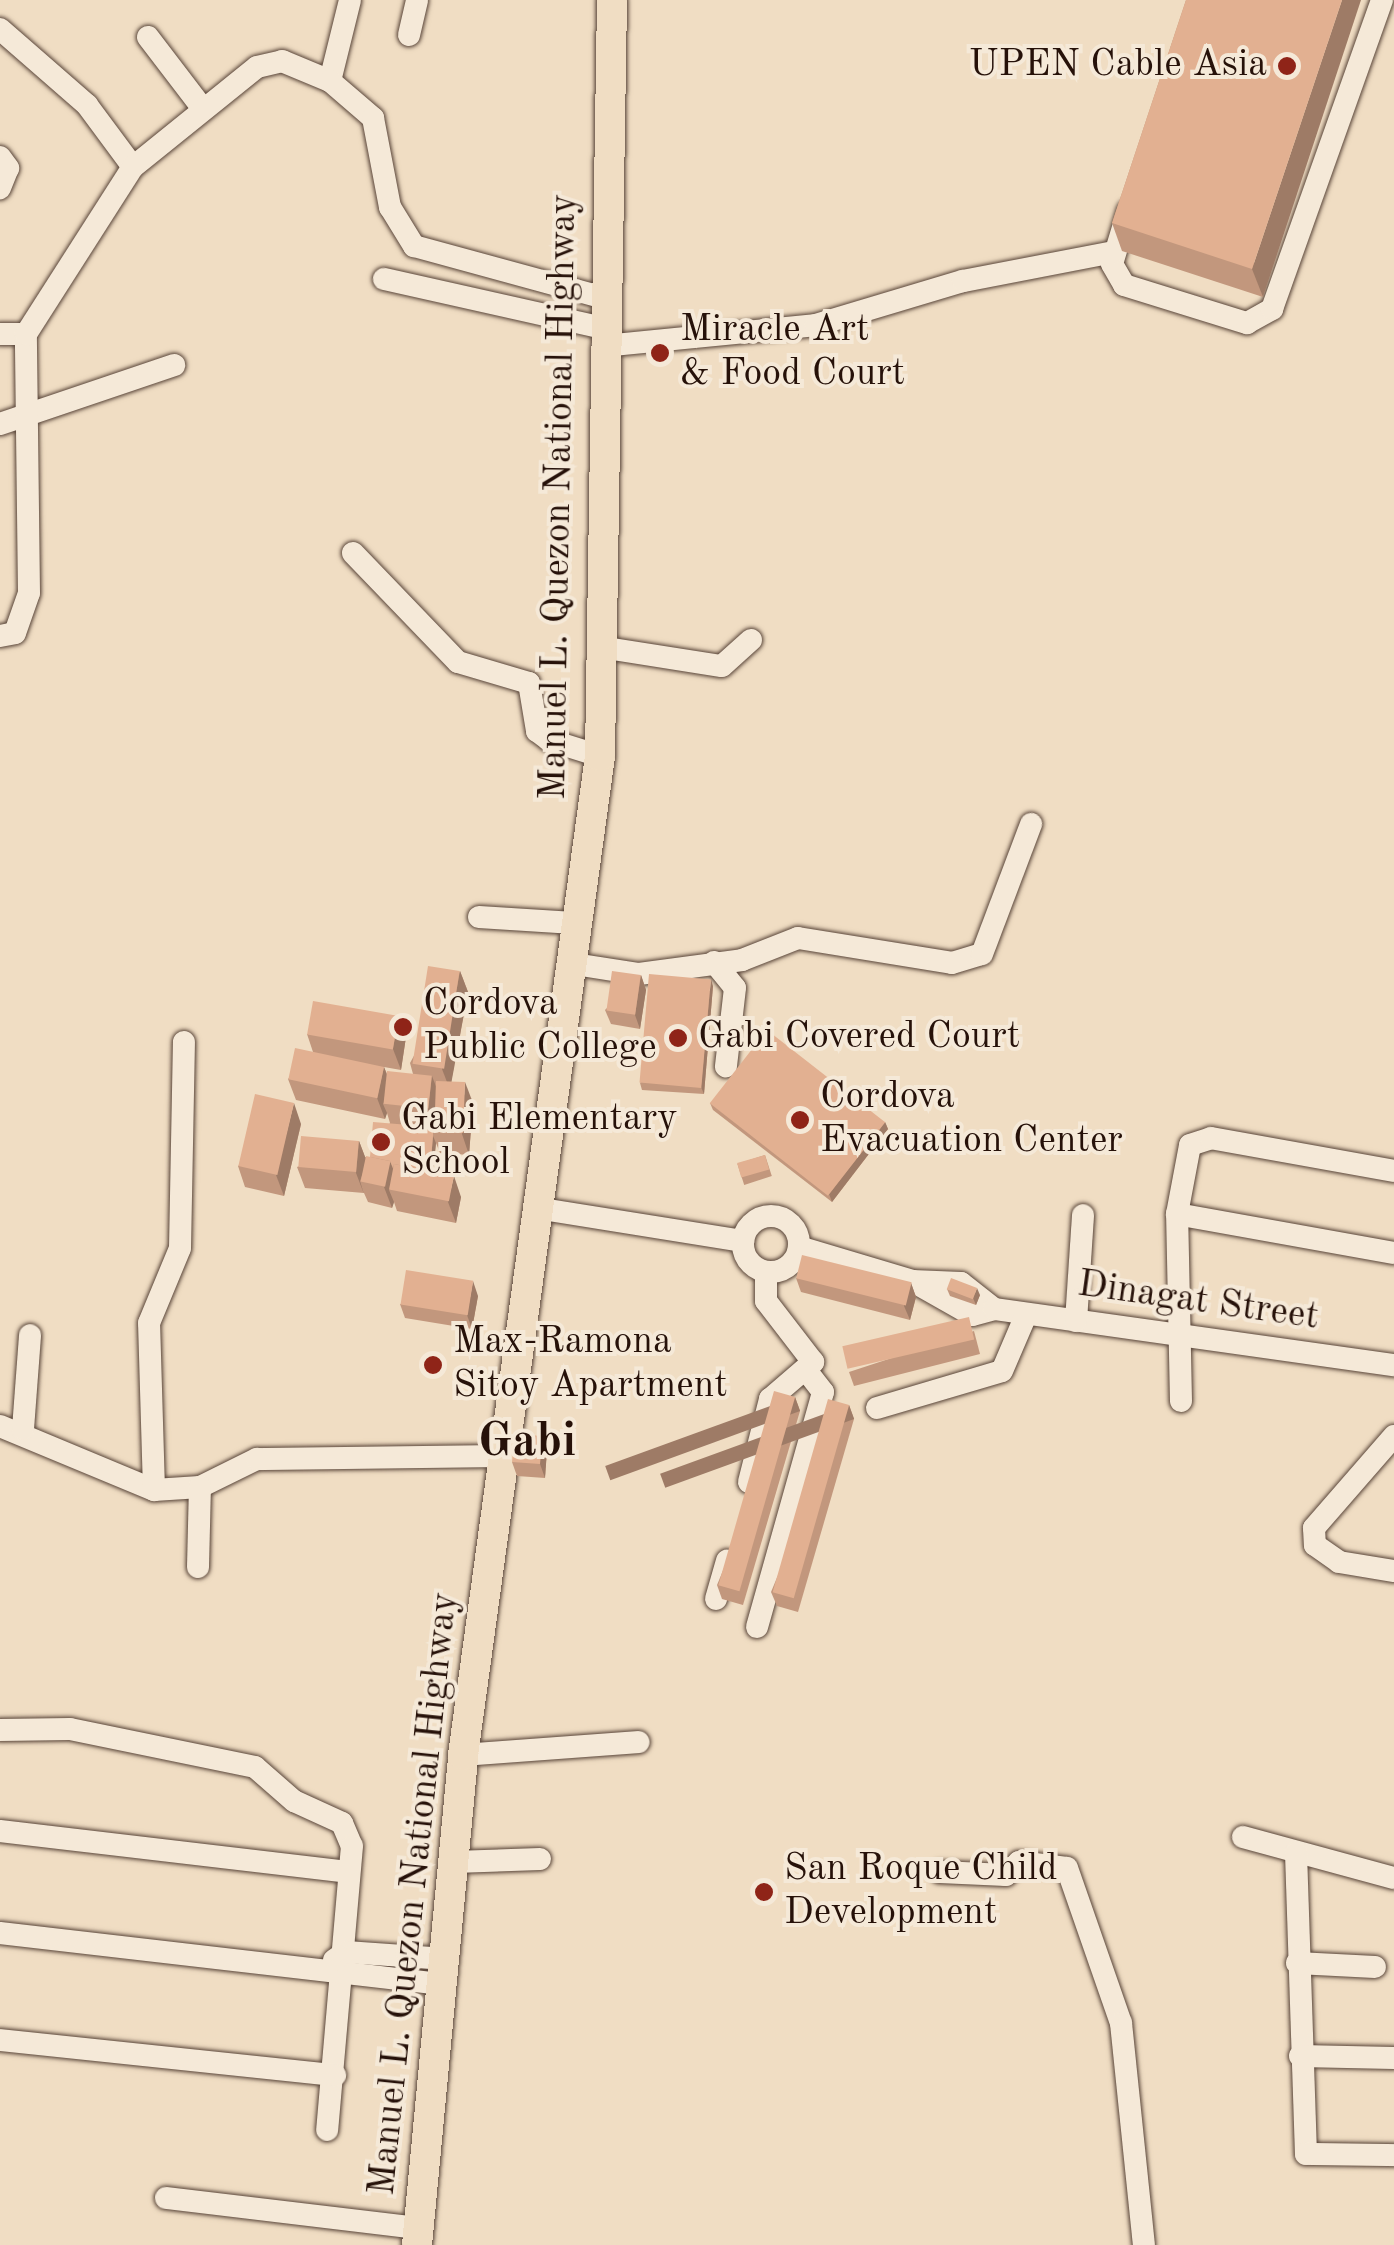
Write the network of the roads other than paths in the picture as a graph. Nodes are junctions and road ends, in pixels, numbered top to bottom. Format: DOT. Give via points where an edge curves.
graph roads {
  1 [pos="350,0"];
  2 [pos="417,0"];
  3 [pos="612,0"];
  4 [pos="1382,0"];
  5 [pos="1,32"];
  6 [pos="409,35"];
  7 [pos="148,36"];
  8 [pos="330,81"];
  9 [pos="202,108"];
  10 [pos="0,157"];
  11 [pos="133,167"];
  12 [pos="1139,178"];
  13 [pos="0,188"];
  14 [pos="1114,252"];
  15 [pos="384,279"];
  16 [pos="604,324"];
  17 [pos="0,334"];
  18 [pos="26,334"];
  19 [pos="174,364"];
  20 [pos="12,423"];
  21 [pos="11,517"];
  22 [pos="353,553"];
  23 [pos="0,636"];
  24 [pos="751,640"];
  25 [pos="600,647"];
  26 [pos="600,756"];
  27 [pos="1031,824"];
  28 [pos="480,917"];
  29 [pos="574,922"];
  30 [pos="568,962"];
  31 [pos="714,962"];
  32 [pos="184,1042"];
  33 [pos="726,1066"];
  34 [pos="1394,1171"];
  35 [pos="536,1208"];
  36 [pos="1177,1214"];
  37 [pos="1083,1215"];
  38 [pos="743,1241"];
  39 [pos="800,1247"];
  40 [pos="1394,1252"];
  41 [pos="766,1272"];
  42 [pos="1026,1315"];
  43 [pos="1076,1321"];
  44 [pos="1177,1332"];
  45 [pos="30,1335"];
  46 [pos="1394,1364"];
  47 [pos="808,1372"];
  48 [pos="1182,1401"];
  49 [pos="877,1408"];
  50 [pos="12,1427"];
  51 [pos="1394,1436"];
  52 [pos="510,1456"];
  53 [pos="1388,1463"];
  54 [pos="200,1487"];
  55 [pos="154,1490"];
  56 [pos="198,1566"];
  57 [pos="1394,1571"];
  58 [pos="716,1599"];
  59 [pos="757,1627"];
  60 [pos="0,1730"];
  61 [pos="639,1742"];
  62 [pos="464,1755"];
  63 [pos="0,1831"];
  64 [pos="1243,1837"];
  65 [pos="1296,1853"];
  66 [pos="540,1859"];
  67 [pos="454,1862"];
  68 [pos="348,1872"];
  69 [pos="940,1872"];
  70 [pos="1394,1878"];
  71 [pos="0,1933"];
  72 [pos="1297,1962"];
  73 [pos="339,1964"];
  74 [pos="1376,1966"];
  75 [pos="445,1972"];
  76 [pos="0,2040"];
  77 [pos="1300,2056"];
  78 [pos="1394,2058"];
  79 [pos="335,2075"];
  80 [pos="327,2130"];
  81 [pos="1394,2155"];
  82 [pos="166,2198"];
  83 [pos="418,2236"];
  84 [pos="1144,2245"];
  1 -- 8 [label="street"];
  2 -- 6 [label="street"];
  3 -- 16 [label="main road, Manuel L. Quezon National Highway"];
  4 -- 14 [label="street" via="1272,309 1247,322 1179,305 1124,284"];
  5 -- 11 [label="street" via="87,106"];
  7 -- 9 [label="street"];
  8 -- 9 [label="street" via="282,61 257,67"];
  8 -- 16 [label="street" via="373,118 390,207 414,246"];
  9 -- 11 [label="street"];
  10 -- 13 [label="street" via="8,168"];
  11 -- 18 [label="street"];
  12 -- 14 [label="street"];
  14 -- 16 [label="street" via="964,280 816,324"];
  15 -- 16 [label="street"];
  16 -- 25 [label="main road, Manuel L. Quezon National Highway"];
  17 -- 18 [label="street"];
  18 -- 20 [label="street"];
  19 -- 20 [label="street"];
  20 -- 21 [label="street"];
  21 -- 23 [label="street" via="29,593 15,634"];
  22 -- 26 [label="street" via="458,662 529,684 538,730 549,740"];
  24 -- 25 [label="street" via="722,666"];
  25 -- 26 [label="main road, Manuel L. Quezon National Highway"];
  26 -- 29 [label="main road, Manuel L. Quezon National Highway"];
  27 -- 31 [label="street" via="982,954 952,962 798,938"];
  28 -- 29 [label="street"];
  29 -- 30 [label="main road, Manuel L. Quezon National Highway"];
  30 -- 31 [label="street" via="640,974"];
  30 -- 35 [label="main road, Manuel L. Quezon National Highway"];
  31 -- 33 [label="street" via="735,988"];
  32 -- 55 [label="street" via="180,1248 149,1324"];
  34 -- 36 [label="street" via="1211,1138 1190,1144"];
  35 -- 38 [label="street"];
  35 -- 52 [label="main road, Manuel L. Quezon National Highway"];
  36 -- 40 [label="street"];
  36 -- 44 [label="street"];
  37 -- 43 [label="street"];
  38 -- 39 [label="street" via="755,1221 774,1216 792,1224"];
  38 -- 41 [label="street" via="750,1263"];
  39 -- 41 [label="street" via="785,1268"];
  39 -- 42 [label="street, Dinagat Street" via="912,1280 969,1285 994,1310"];
  41 -- 47 [label="street" via="766,1301 808,1344"];
  42 -- 43 [label="street, Dinagat Street"];
  42 -- 49 [label="street" via="1002,1371"];
  43 -- 44 [label="street, Dinagat Street"];
  44 -- 46 [label="street, Dinagat Street"];
  44 -- 48 [label="street"];
  45 -- 50 [label="street"];
  47 -- 58 [label="street" via="770,1399"];
  47 -- 59 [label="street" via="823,1392"];
  50 -- 55 [label="street"];
  51 -- 53 [label="street"];
  52 -- 54 [label="street" via="258,1459"];
  52 -- 62 [label="main road, Manuel L. Quezon National Highway"];
  53 -- 57 [label="street" via="1314,1528 1315,1545 1339,1562"];
  54 -- 55 [label="street"];
  54 -- 56 [label="street"];
  60 -- 68 [label="street" via="70,1729 255,1767 294,1801 342,1823 352,1846"];
  61 -- 62 [label="street"];
  62 -- 67 [label="main road, Manuel L. Quezon National Highway"];
  63 -- 68 [label="street"];
  64 -- 65 [label="street"];
  65 -- 70 [label="street"];
  65 -- 72 [label="street"];
  66 -- 67 [label="street"];
  67 -- 75 [label="main road, Manuel L. Quezon National Highway"];
  68 -- 73 [label="street"];
  69 -- 84 [label="street" via="1006,1874 1019,1862 1068,1868 1121,2023"];
  71 -- 73 [label="street"];
  72 -- 74 [label="street"];
  72 -- 77 [label="street"];
  73 -- 75 [label="street"];
  73 -- 79 [label="street"];
  75 -- 83 [label="main road, Manuel L. Quezon National Highway"];
  76 -- 79 [label="street"];
  77 -- 78 [label="street"];
  77 -- 81 [label="street" via="1306,2154"];
  79 -- 80 [label="street"];
  82 -- 83 [label="street"];
}
